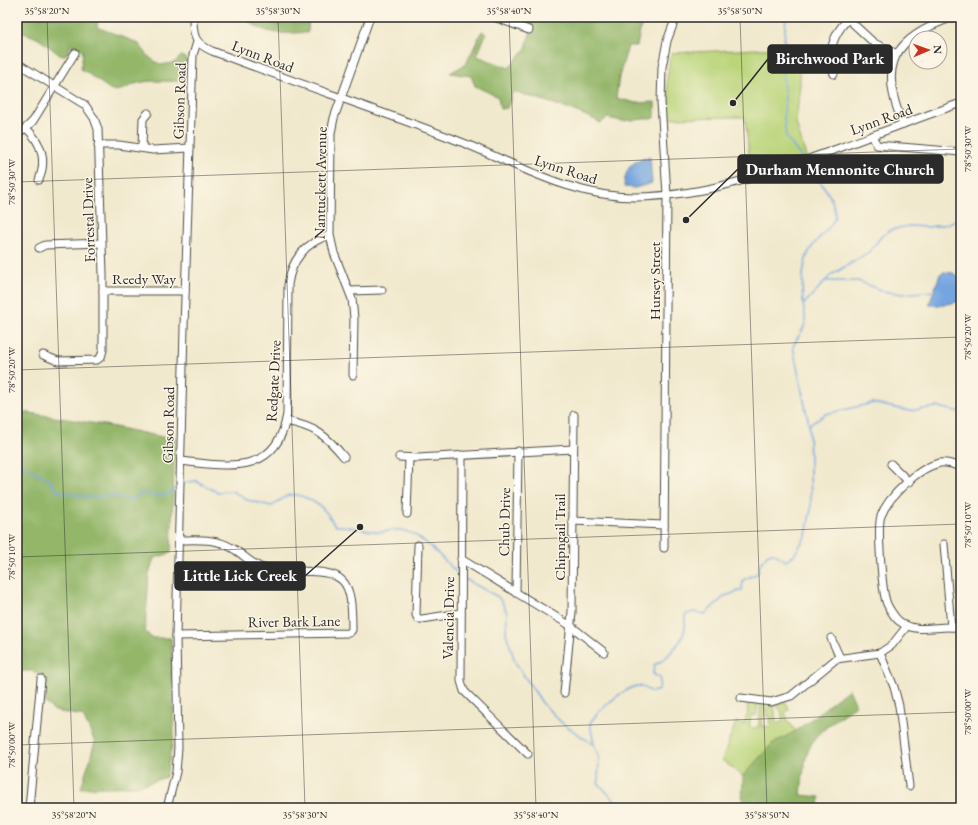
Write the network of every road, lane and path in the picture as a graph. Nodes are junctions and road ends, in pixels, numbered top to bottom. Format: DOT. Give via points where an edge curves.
graph roads {
  1 [pos="193,17"];
  2 [pos="370,17"];
  3 [pos="494,17"];
  4 [pos="676,17"];
  5 [pos="954,17"];
  6 [pos="847,18"];
  7 [pos="529,30"];
  8 [pos="197,42"];
  9 [pos="75,53"];
  10 [pos="897,54"];
  11 [pos="17,63"];
  12 [pos="834,74"];
  13 [pos="55,85"];
  14 [pos="341,99"];
  15 [pos="961,103"];
  16 [pos="148,113"];
  17 [pos="903,124"];
  18 [pos="26,128"];
  19 [pos="17,133"];
  20 [pos="872,136"];
  21 [pos="98,145"];
  22 [pos="142,148"];
  23 [pos="190,148"];
  24 [pos="961,152"];
  25 [pos="39,180"];
  26 [pos="667,195"];
  27 [pos="330,235"];
  28 [pos="102,243"];
  29 [pos="39,248"];
  30 [pos="350,290"];
  31 [pos="382,290"];
  32 [pos="104,291"];
  33 [pos="185,291"];
  34 [pos="43,355"];
  35 [pos="352,375"];
  36 [pos="574,415"];
  37 [pos="286,421"];
  38 [pos="573,449"];
  39 [pos="518,451"];
  40 [pos="462,455"];
  41 [pos="344,457"];
  42 [pos="399,457"];
  43 [pos="408,458"];
  44 [pos="180,461"];
  45 [pos="891,464"];
  46 [pos="961,467"];
  47 [pos="909,482"];
  48 [pos="406,514"];
  49 [pos="572,521"];
  50 [pos="664,525"];
  51 [pos="179,540"];
  52 [pos="944,544"];
  53 [pos="418,545"];
  54 [pos="664,548"];
  55 [pos="461,559"];
  56 [pos="516,593"];
  57 [pos="461,613"];
  58 [pos="570,626"];
  59 [pos="908,626"];
  60 [pos="951,627"];
  61 [pos="961,628"];
  62 [pos="176,636"];
  63 [pos="831,638"];
  64 [pos="604,652"];
  65 [pos="880,653"];
  66 [pos="840,658"];
  67 [pos="41,679"];
  68 [pos="564,693"];
  69 [pos="741,698"];
  70 [pos="528,754"];
  71 [pos="909,786"];
  72 [pos="29,808"];
  73 [pos="167,808"];
  1 -- 8 [label="street"];
  2 -- 14 [label="street, Nantuckett Avenue"];
  3 -- 7 [label="street"];
  4 -- 26 [label="street, Hursey Street" via="662,67 661,102"];
  5 -- 10 [label="street" via="917,32"];
  6 -- 10 [label="street" via="874,43"];
  6 -- 12 [label="street" via="831,48"];
  8 -- 14 [label="street, Lynn Road" via="212,51"];
  8 -- 23 [label="street, Gibson Road" via="194,55"];
  9 -- 13 [label="street"];
  10 -- 17 [label="street" via="891,78 894,101"];
  11 -- 13 [label="street, Forrestal Drive"];
  13 -- 18 [label="street"];
  13 -- 21 [label="street, Forrestal Drive" via="90,111 97,125"];
  14 -- 26 [label="street, Lynn Road" via="452,138 575,189 614,196"];
  14 -- 27 [label="street, Nantuckett Avenue" via="331,133"];
  15 -- 17 [label="street, Lynn Road"];
  16 -- 22 [label="street" via="143,119"];
  17 -- 20 [label="street, Lynn Road"];
  18 -- 19 [label="street"];
  18 -- 25 [label="street" via="43,154"];
  20 -- 24 [label="street" via="877,145"];
  20 -- 26 [label="street, Lynn Road" via="771,173 714,188"];
  21 -- 22 [label="street"];
  21 -- 28 [label="street, Forrestal Drive"];
  22 -- 23 [label="street"];
  23 -- 33 [label="street, Gibson Road"];
  26 -- 50 [label="street, Hursey Street"];
  27 -- 30 [label="street, Nantuckett Avenue" via="334,253"];
  27 -- 37 [label="street, Redgate Drive" via="308,245 298,255 291,270 288,285"];
  28 -- 29 [label="street" via="45,244"];
  28 -- 32 [label="street, Forrestal Drive"];
  30 -- 31 [label="street"];
  30 -- 35 [label="street, Nantuckett Avenue" via="353,310"];
  32 -- 33 [label="street, Reedy Way"];
  32 -- 34 [label="street, Forrestal Drive" via="104,336 101,357 97,360 58,361"];
  33 -- 44 [label="street, Gibson Road"];
  36 -- 38 [label="street, Chipngail Trail"];
  37 -- 41 [label="street" via="306,425 321,432"];
  37 -- 44 [label="street, Redgate Drive" via="281,435 270,450 249,463 233,466"];
  38 -- 39 [label="street"];
  38 -- 49 [label="street, Chipngail Trail"];
  39 -- 40 [label="street"];
  39 -- 56 [label="street, Chub Drive"];
  40 -- 43 [label="street"];
  40 -- 55 [label="street, Valencia Drive"];
  42 -- 43 [label="street"];
  43 -- 48 [label="street"];
  44 -- 51 [label="street, Gibson Road"];
  45 -- 47 [label="street"];
  46 -- 47 [label="street" via="940,463 921,471"];
  47 -- 59 [label="street" via="890,500 881,516 878,530 886,601 898,621"];
  49 -- 50 [label="street"];
  49 -- 58 [label="street, Chipngail Trail"];
  50 -- 54 [label="street, Hursey Street"];
  51 -- 62 [label="street, Gibson Road"];
  51 -- 62 [label="street, River Bark Lane" via="219,542 270,570 320,571 332,574 346,585 351,596 352,630 350,633"];
  52 -- 60 [label="street"];
  53 -- 57 [label="street" via="416,615 422,619"];
  55 -- 56 [label="street"];
  55 -- 57 [label="street, Valencia Drive"];
  56 -- 58 [label="street"];
  57 -- 70 [label="street, Valencia Drive" via="462,686"];
  58 -- 64 [label="street"];
  58 -- 68 [label="street, Chipngail Trail"];
  59 -- 60 [label="street" via="919,629"];
  59 -- 65 [label="street" via="892,645"];
  60 -- 61 [label="street"];
  62 -- 73 [label="street, Gibson Road" via="178,748 176,772"];
  63 -- 66 [label="street"];
  65 -- 66 [label="street"];
  65 -- 71 [label="street" via="899,706"];
  66 -- 69 [label="street" via="822,669 791,696 771,702"];
  67 -- 72 [label="street"];
}
